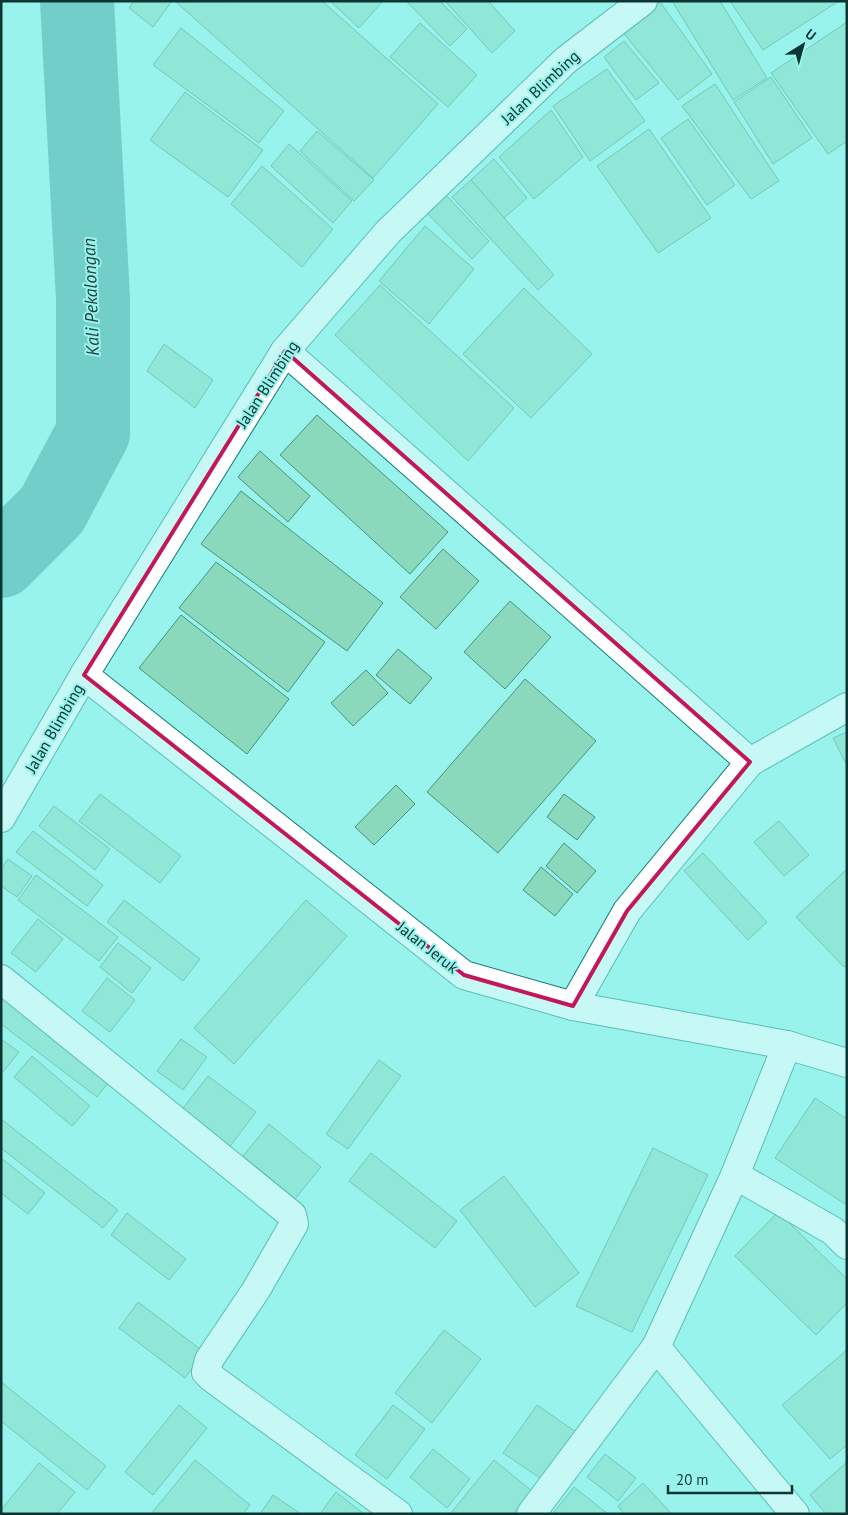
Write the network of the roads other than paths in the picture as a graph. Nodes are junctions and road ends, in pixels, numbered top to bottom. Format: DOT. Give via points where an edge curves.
graph roads {
  1 [pos="643,1"];
  2 [pos="284,351"];
  3 [pos="84,675"];
  4 [pos="847,707"];
  5 [pos="750,762"];
  6 [pos="1,818"];
  7 [pos="1,979"];
  8 [pos="573,1006"];
  9 [pos="786,1045"];
  10 [pos="847,1063"];
  11 [pos="735,1176"];
  12 [pos="847,1245"];
  13 [pos="656,1347"];
  14 [pos="398,1514"];
  15 [pos="531,1514"];
  16 [pos="795,1514"];
  1 -- 2 [label="street, Jalan Blimbing" via="566,60 388,232"];
  2 -- 3 [label="street, Jalan Blimbing"];
  2 -- 5 [label="street"];
  3 -- 6 [label="street, Jalan Blimbing"];
  3 -- 8 [label="street, Jalan Jeruk" via="464,975"];
  4 -- 5 [label="street"];
  5 -- 8 [label="street" via="627,911"];
  7 -- 14 [label="street" via="292,1215 294,1224 256,1290 209,1360 206,1372"];
  8 -- 9 [label="street, Jalan Jeruk"];
  9 -- 10 [label="street, Jalan Jeruk"];
  9 -- 11 [label="street"];
  11 -- 12 [label="street" via="833,1231"];
  11 -- 13 [label="street"];
  13 -- 15 [label="street"];
  13 -- 16 [label="street"];
}
